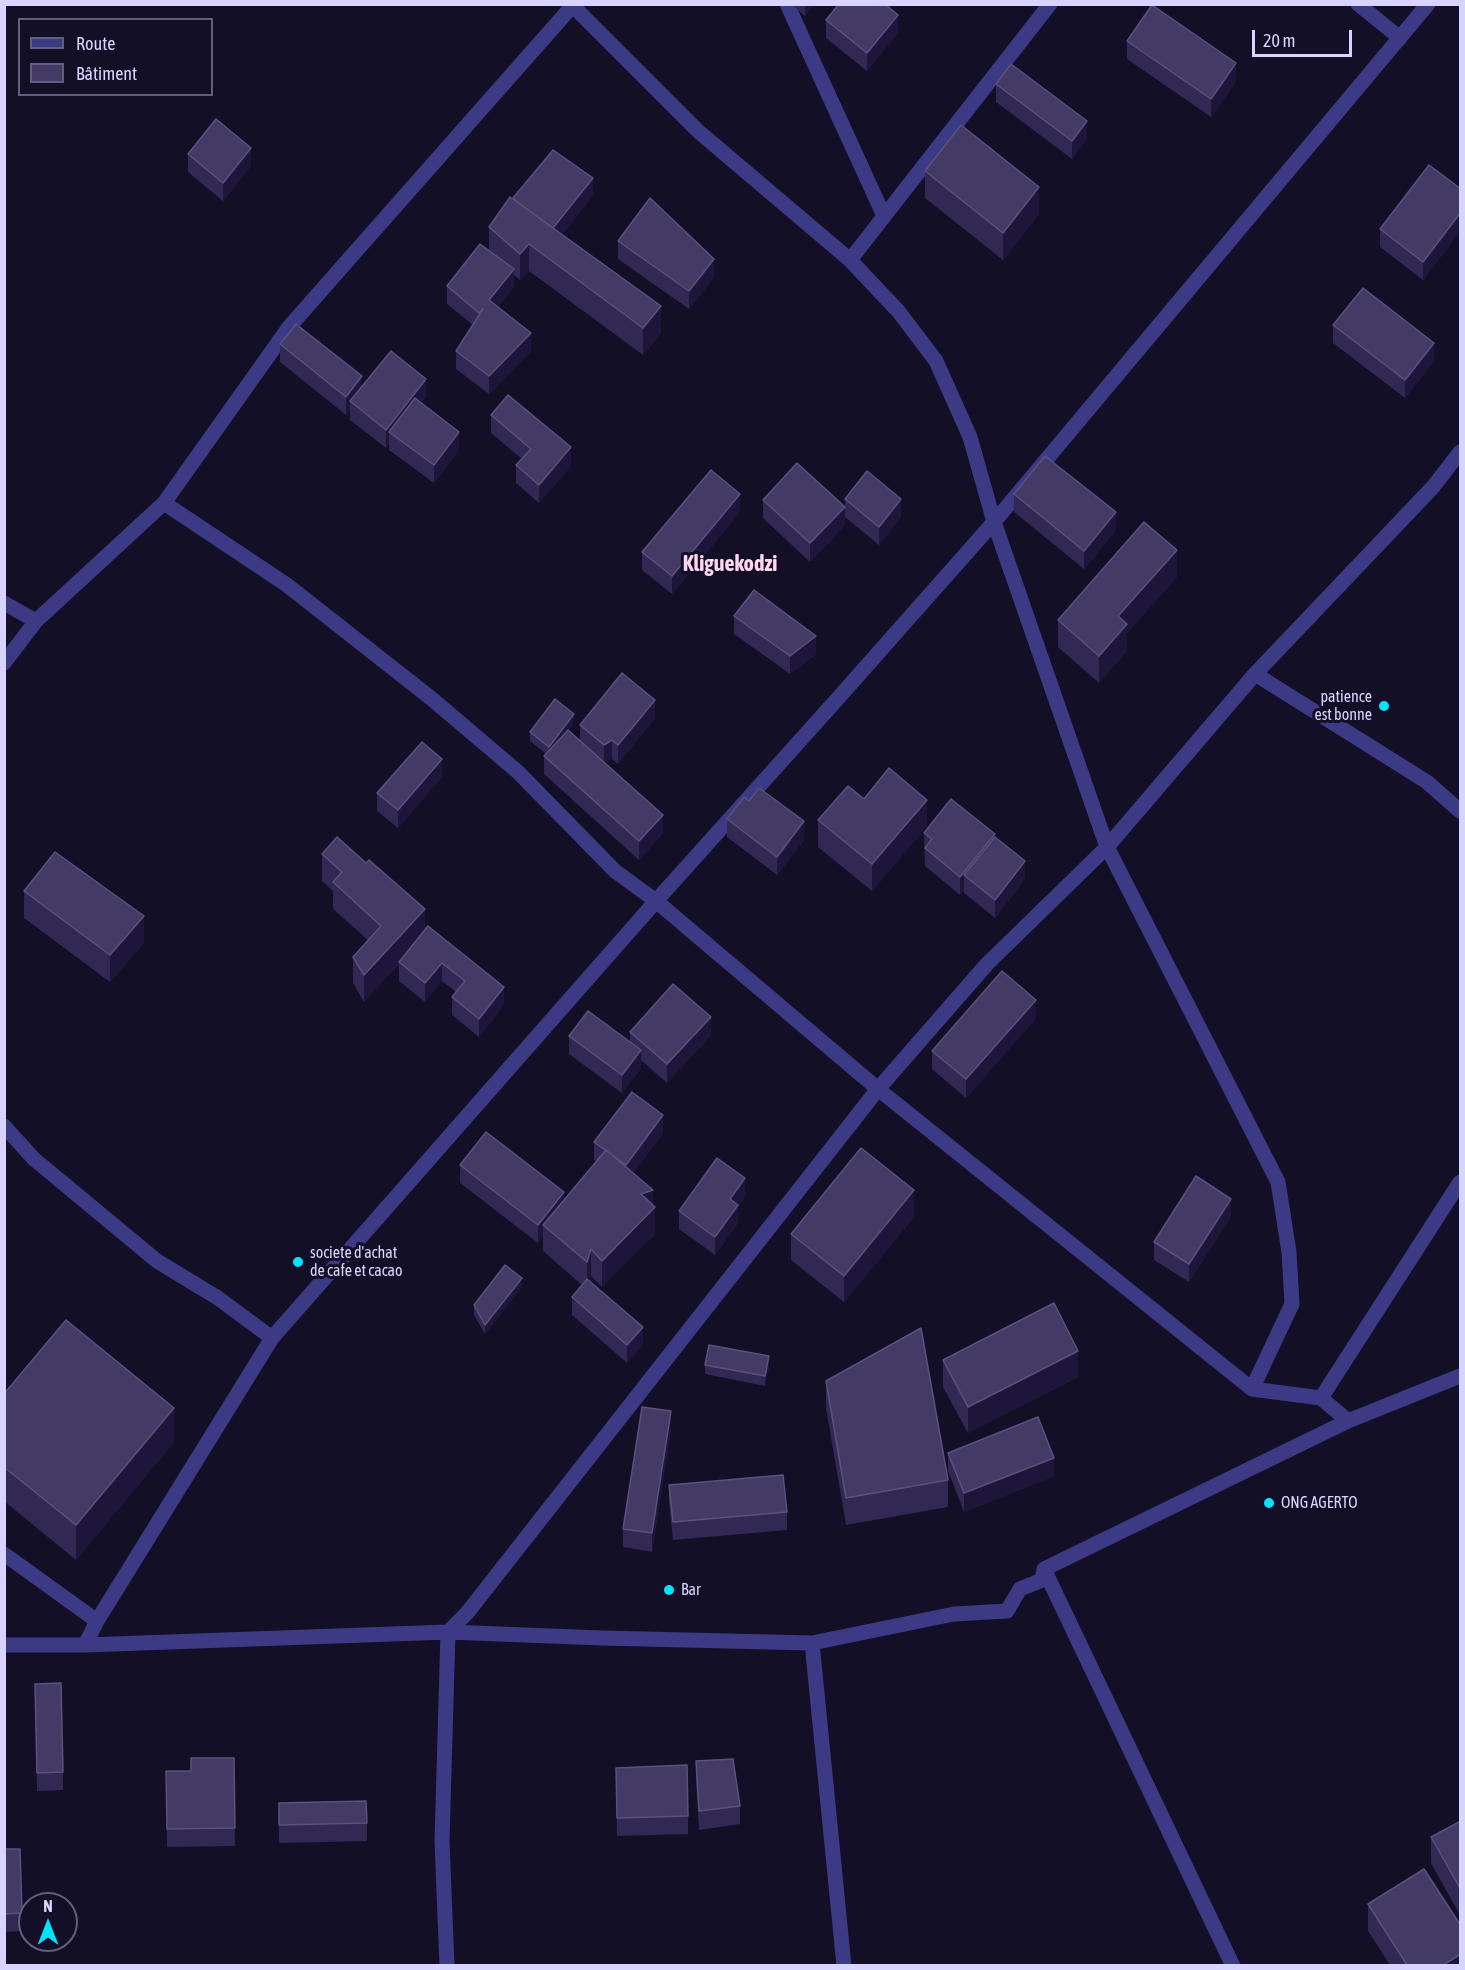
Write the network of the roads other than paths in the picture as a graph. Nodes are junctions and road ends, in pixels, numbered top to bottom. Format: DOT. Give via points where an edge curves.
graph roads {
  1 [pos="787,4"];
  2 [pos="1050,4"];
  3 [pos="1358,4"];
  4 [pos="1428,4"];
  5 [pos="573,5"];
  6 [pos="1400,38"];
  7 [pos="884,216"];
  8 [pos="850,260"];
  9 [pos="1461,452"];
  10 [pos="164,503"];
  11 [pos="994,522"];
  12 [pos="4,603"];
  13 [pos="36,621"];
  14 [pos="4,663"];
  15 [pos="1255,674"];
  16 [pos="1461,811"];
  17 [pos="1107,847"];
  18 [pos="656,901"];
  19 [pos="878,1089"];
  20 [pos="4,1126"];
  21 [pos="1461,1182"];
  22 [pos="272,1338"];
  23 [pos="1461,1376"];
  24 [pos="1252,1389"];
  25 [pos="1321,1398"];
  26 [pos="1348,1421"];
  27 [pos="4,1554"];
  28 [pos="1044,1569"];
  29 [pos="97,1622"];
  30 [pos="448,1632"];
  31 [pos="812,1643"];
  32 [pos="4,1645"];
  33 [pos="85,1645"];
  34 [pos="447,1965"];
  35 [pos="844,1965"];
  36 [pos="1233,1965"];
  1 -- 7 [label="street"];
  2 -- 7 [label="street"];
  3 -- 6 [label="street"];
  4 -- 6 [label="street"];
  5 -- 8 [label="street" via="698,131"];
  5 -- 10 [label="street" via="288,327"];
  6 -- 11 [label="street"];
  7 -- 8 [label="street"];
  8 -- 11 [label="street" via="936,361 970,437"];
  9 -- 15 [label="street" via="1433,487"];
  10 -- 13 [label="street"];
  10 -- 18 [label="street" via="287,585 432,699 518,772 615,871"];
  11 -- 17 [label="street"];
  11 -- 18 [label="street"];
  12 -- 13 [label="street"];
  13 -- 14 [label="street"];
  15 -- 16 [label="street" via="1427,782"];
  15 -- 17 [label="street"];
  17 -- 19 [label="street" via="987,964"];
  17 -- 24 [label="street" via="1278,1182 1292,1304"];
  18 -- 19 [label="street"];
  18 -- 22 [label="street"];
  19 -- 24 [label="street"];
  19 -- 30 [label="street" via="467,1613"];
  20 -- 22 [label="street" via="34,1159 157,1261 218,1298"];
  21 -- 25 [label="street"];
  22 -- 29 [label="street"];
  23 -- 26 [label="street"];
  24 -- 25 [label="street"];
  25 -- 26 [label="street"];
  26 -- 28 [label="street"];
  27 -- 29 [label="street"];
  28 -- 31 [label="street" via="1042,1580 1020,1589 1007,1611 954,1614"];
  28 -- 36 [label="street"];
  29 -- 33 [label="street"];
  30 -- 31 [label="street"];
  30 -- 33 [label="street"];
  30 -- 34 [label="street" via="442,1841"];
  31 -- 35 [label="street"];
  32 -- 33 [label="street"];
}
